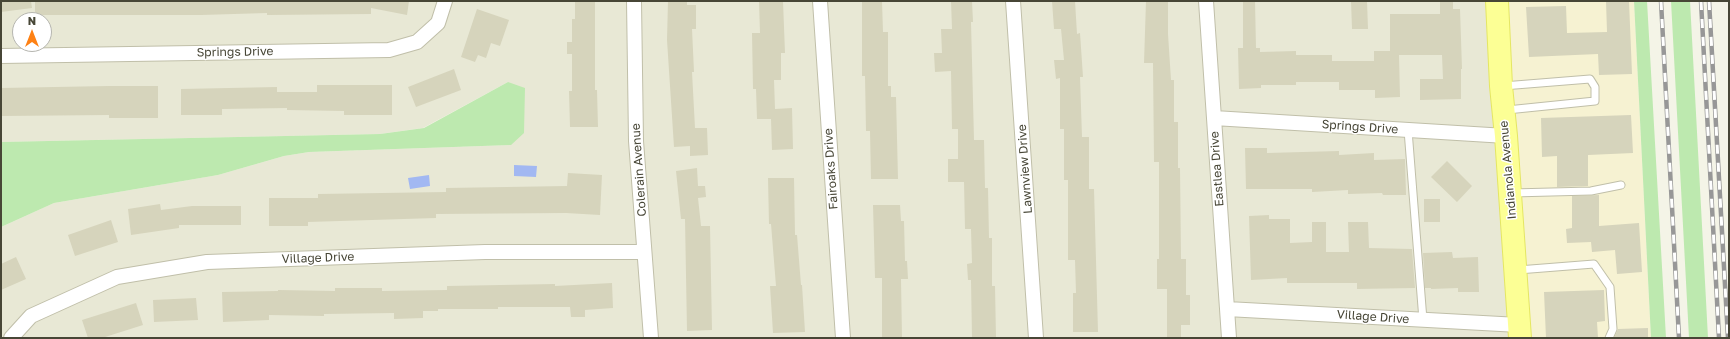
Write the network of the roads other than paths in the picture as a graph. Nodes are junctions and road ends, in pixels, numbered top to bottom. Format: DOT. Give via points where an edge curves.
graph roads {
  1 [pos="446,1"];
  2 [pos="634,1"];
  3 [pos="820,1"];
  4 [pos="1013,1"];
  5 [pos="1206,1"];
  6 [pos="1497,1"];
  7 [pos="1,56"];
  8 [pos="1500,86"];
  9 [pos="1502,111"];
  10 [pos="1214,118"];
  11 [pos="1408,130"];
  12 [pos="1506,136"];
  13 [pos="1620,185"];
  14 [pos="1510,193"];
  15 [pos="644,252"];
  16 [pos="1516,271"];
  17 [pos="1227,309"];
  18 [pos="1423,320"];
  19 [pos="1520,332"];
  20 [pos="11,338"];
  21 [pos="651,338"];
  22 [pos="843,338"];
  23 [pos="1036,338"];
  24 [pos="1229,338"];
  25 [pos="1610,338"];
  1 -- 7 [label="street, Springs Drive" via="438,23 417,42 389,50"];
  2 -- 15 [label="street, Colerain Avenue" via="636,140"];
  3 -- 22 [label="street, Fairoaks Drive"];
  4 -- 23 [label="street, Lawnview Drive"];
  5 -- 10 [label="street, Eastlea Drive"];
  6 -- 8 [label="main road, Indianola Avenue"];
  8 -- 9 [label="main road, Indianola Avenue"];
  8 -- 9 [label="lane" via="1590,79 1595,87 1595,102"];
  9 -- 12 [label="main road, Indianola Avenue"];
  10 -- 11 [label="street, Springs Drive"];
  10 -- 17 [label="street, Eastlea Drive"];
  11 -- 12 [label="street, Springs Drive"];
  11 -- 18 [label="lane"];
  12 -- 14 [label="main road, Indianola Avenue"];
  13 -- 14 [label="lane" via="1590,190"];
  14 -- 16 [label="main road, Indianola Avenue"];
  15 -- 20 [label="street, Village Drive" via="485,252 207,262 117,277 30,316"];
  15 -- 21 [label="street, Colerain Avenue"];
  16 -- 19 [label="main road, Indianola Avenue"];
  16 -- 25 [label="lane" via="1594,264 1610,287 1613,329"];
  17 -- 18 [label="street, Village Drive"];
  17 -- 24 [label="street, Eastlea Drive"];
  18 -- 19 [label="street, Village Drive"];
}
